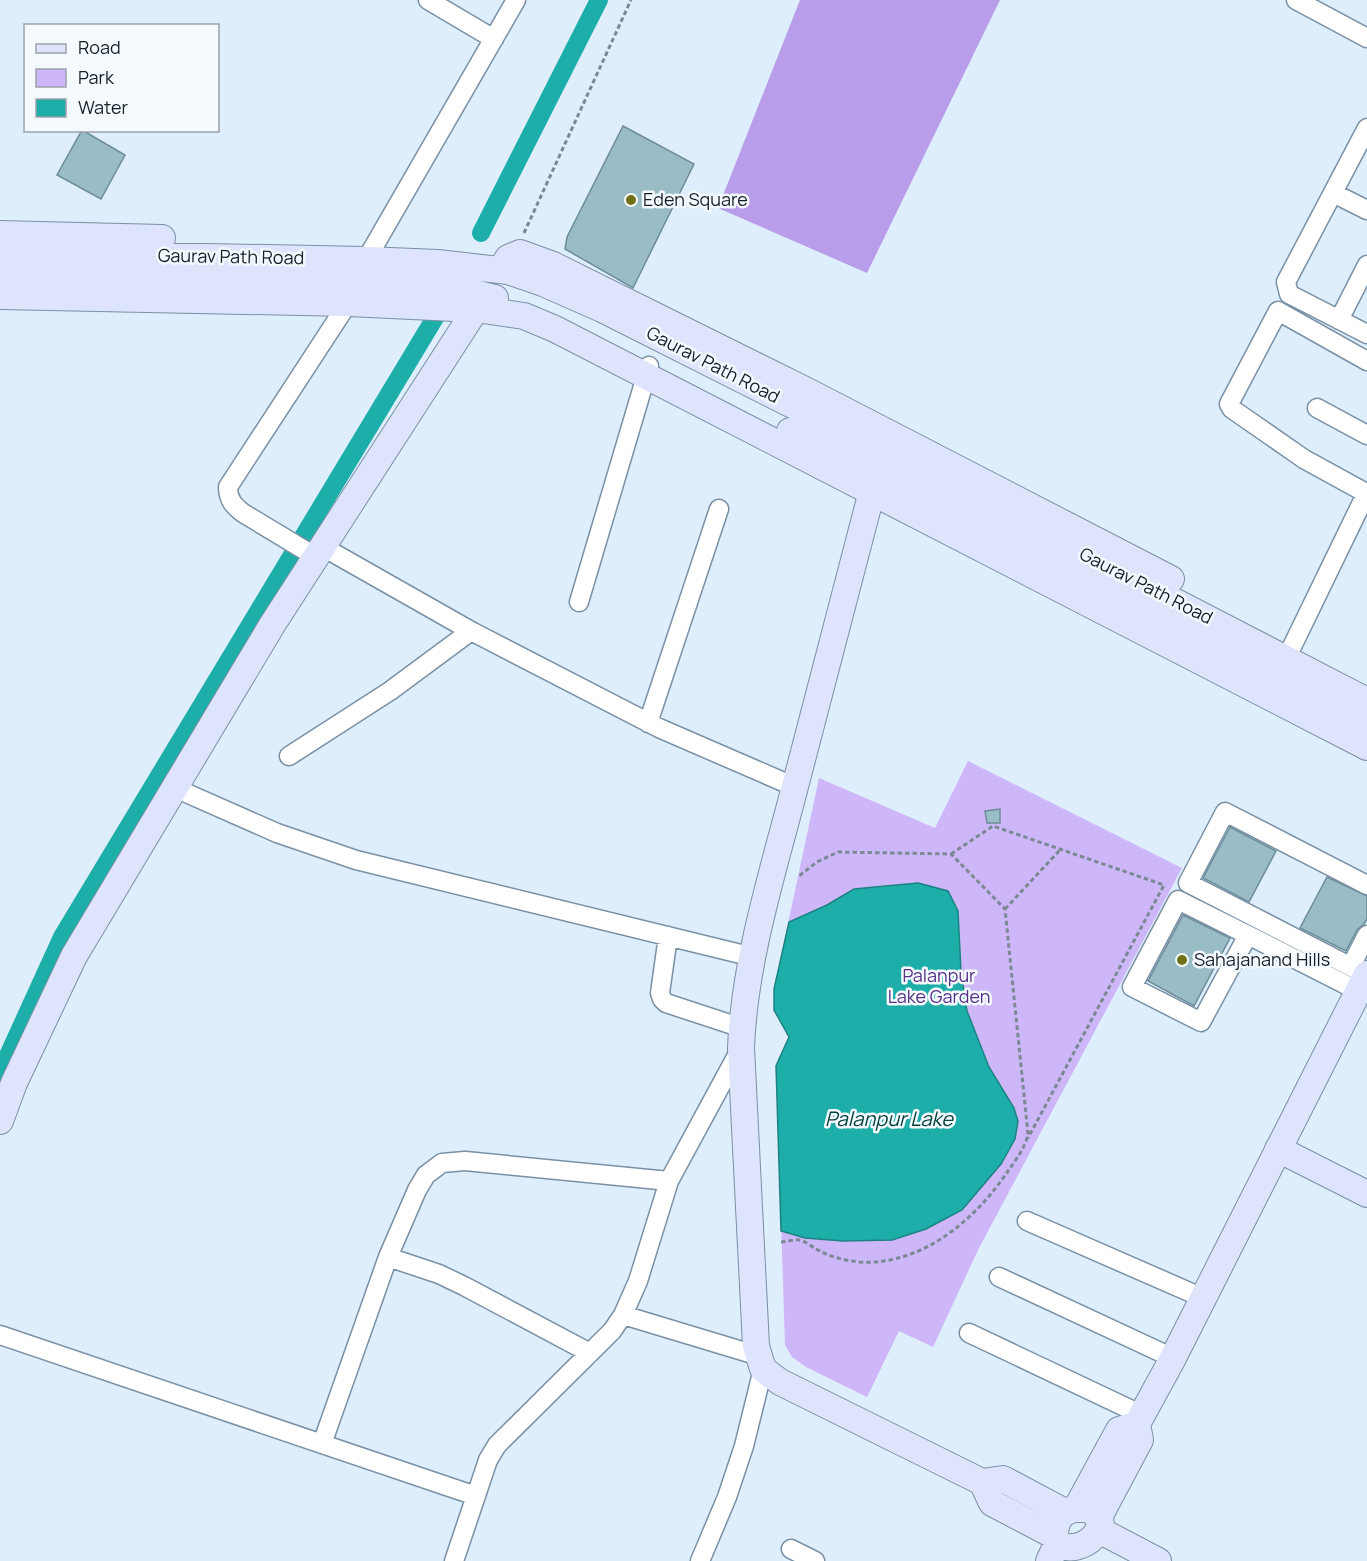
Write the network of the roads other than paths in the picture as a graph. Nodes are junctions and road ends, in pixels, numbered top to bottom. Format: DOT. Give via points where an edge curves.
graph roads {
  1 [pos="428,0"];
  2 [pos="516,0"];
  3 [pos="1296,0"];
  4 [pos="1367,38"];
  5 [pos="494,39"];
  6 [pos="1367,128"];
  7 [pos="1333,194"];
  8 [pos="1367,210"];
  9 [pos="0,234"];
  10 [pos="371,252"];
  11 [pos="0,253"];
  12 [pos="508,261"];
  13 [pos="1367,265"];
  14 [pos="449,277"];
  15 [pos="0,278"];
  16 [pos="0,296"];
  17 [pos="481,302"];
  18 [pos="348,303"];
  19 [pos="1339,320"];
  20 [pos="1367,334"];
  21 [pos="1367,361"];
  22 [pos="648,370"];
  23 [pos="1317,408"];
  24 [pos="1367,435"];
  25 [pos="877,472"];
  26 [pos="1367,493"];
  27 [pos="719,509"];
  28 [pos="315,552"];
  29 [pos="579,602"];
  30 [pos="471,631"];
  31 [pos="1290,651"];
  32 [pos="1367,682"];
  33 [pos="1367,701"];
  34 [pos="648,723"];
  35 [pos="1367,726"];
  36 [pos="1367,747"];
  37 [pos="289,756"];
  38 [pos="795,787"];
  39 [pos="175,788"];
  40 [pos="1367,885"];
  41 [pos="1248,935"];
  42 [pos="1367,935"];
  43 [pos="668,936"];
  44 [pos="753,957"];
  45 [pos="1361,977"];
  46 [pos="741,1038"];
  47 [pos="0,1121"];
  48 [pos="1278,1149"];
  49 [pos="669,1181"];
  50 [pos="1367,1194"];
  51 [pos="1027,1221"];
  52 [pos="388,1257"];
  53 [pos="999,1277"];
  54 [pos="1203,1298"];
  55 [pos="622,1315"];
  56 [pos="969,1334"];
  57 [pos="0,1335"];
  58 [pos="590,1353"];
  59 [pos="1173,1358"];
  60 [pos="761,1363"];
  61 [pos="1139,1419"];
  62 [pos="321,1444"];
  63 [pos="982,1482"];
  64 [pos="476,1496"];
  65 [pos="1087,1538"];
  66 [pos="1054,1547"];
  67 [pos="791,1550"];
  68 [pos="454,1561"];
  69 [pos="700,1561"];
  70 [pos="814,1561"];
  71 [pos="1158,1561"];
  1 -- 5 [label="street"];
  2 -- 5 [label="street"];
  3 -- 4 [label="street"];
  5 -- 10 [label="street"];
  6 -- 7 [label="street"];
  7 -- 8 [label="street"];
  7 -- 19 [label="street" via="1286,282 1289,294"];
  9 -- 10 [label="street"];
  10 -- 11 [label="street, Gaurav Path Road"];
  10 -- 12 [label="street"];
  10 -- 14 [label="street, Gaurav Path Road"];
  12 -- 14 [label="street, Gaurav Path Road"];
  12 -- 25 [label="street, Gaurav Path Road" via="543,283 602,309"];
  12 -- 31 [label="street" via="532,256 553,265 807,391"];
  13 -- 19 [label="street"];
  14 -- 15 [label="street, Gaurav Path Road" via="397,284"];
  14 -- 17 [label="street, Gaurav Path Road"];
  16 -- 18 [label="street"];
  17 -- 18 [label="street"];
  17 -- 22 [label="street, Gaurav Path Road" via="547,312"];
  17 -- 28 [label="street"];
  18 -- 28 [label="street" via="228,488 233,504 243,513"];
  19 -- 20 [label="street"];
  21 -- 26 [label="street" via="1278,311 1229,404 1304,459"];
  22 -- 25 [label="street, Gaurav Path Road"];
  22 -- 29 [label="street"];
  23 -- 24 [label="street"];
  25 -- 31 [label="street, Gaurav Path Road"];
  25 -- 35 [label="street, Gaurav Path Road"];
  25 -- 36 [label="street"];
  25 -- 38 [label="street"];
  26 -- 31 [label="street"];
  27 -- 34 [label="street"];
  28 -- 30 [label="street"];
  28 -- 39 [label="street"];
  30 -- 34 [label="street"];
  30 -- 37 [label="street" via="390,691"];
  31 -- 32 [label="street"];
  31 -- 33 [label="street, Gaurav Path Road"];
  34 -- 38 [label="street"];
  38 -- 44 [label="street"];
  39 -- 43 [label="street" via="277,833 356,860"];
  39 -- 47 [label="street" via="74,956"];
  40 -- 45 [label="street" via="1226,812 1188,883"];
  41 -- 41 [label="street" via="1201,1022 1132,987 1178,900"];
  41 -- 45 [label="street"];
  42 -- 45 [label="street"];
  43 -- 44 [label="street"];
  43 -- 46 [label="street" via="662,999"];
  44 -- 46 [label="street"];
  45 -- 48 [label="street"];
  46 -- 49 [label="street"];
  46 -- 60 [label="street" via="756,1346"];
  48 -- 50 [label="street"];
  48 -- 54 [label="street"];
  49 -- 52 [label="street" via="465,1161 442,1163 426,1175"];
  49 -- 55 [label="street" via="638,1281"];
  51 -- 54 [label="street"];
  52 -- 58 [label="street" via="439,1274"];
  52 -- 62 [label="street"];
  53 -- 59 [label="street"];
  54 -- 59 [label="street"];
  55 -- 58 [label="street"];
  55 -- 60 [label="street"];
  56 -- 61 [label="street"];
  57 -- 62 [label="street"];
  58 -- 64 [label="street" via="497,1445"];
  59 -- 61 [label="street"];
  60 -- 63 [label="street" via="780,1382"];
  60 -- 69 [label="street" via="744,1446"];
  61 -- 65 [label="street" via="1119,1430"];
  62 -- 64 [label="street"];
  63 -- 65 [label="street" via="1003,1479"];
  63 -- 66 [label="street" via="992,1503"];
  64 -- 68 [label="street"];
  65 -- 66 [label="street" via="1067,1553"];
  65 -- 71 [label="street"];
  67 -- 70 [label="street"];
}
